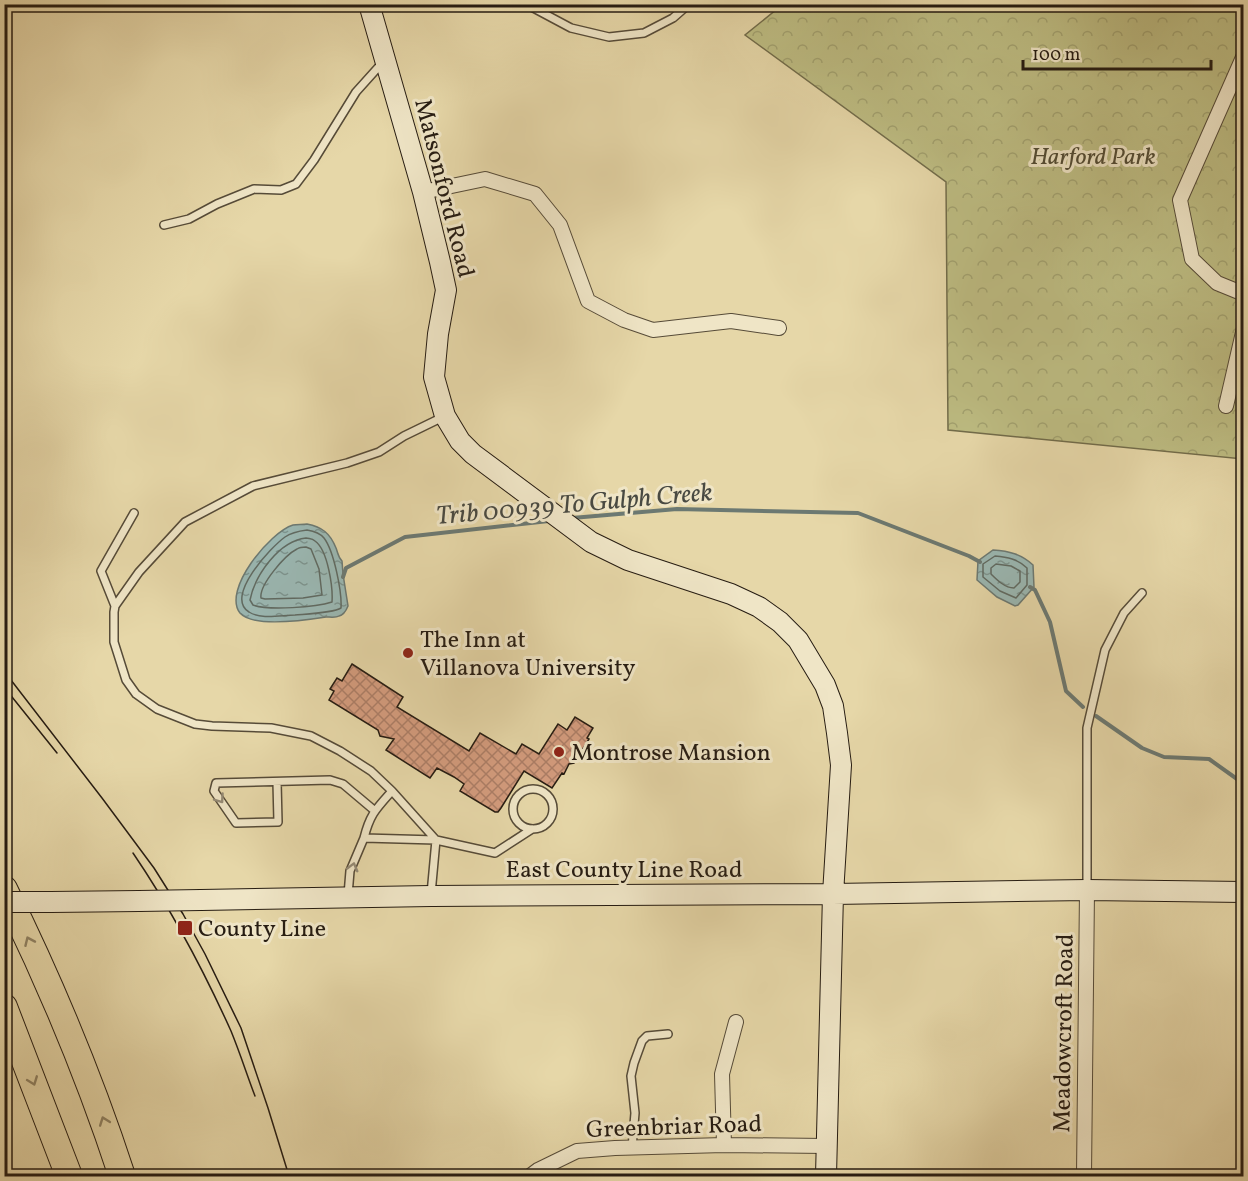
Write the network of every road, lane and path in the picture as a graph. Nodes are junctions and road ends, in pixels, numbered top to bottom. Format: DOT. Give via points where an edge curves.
graph roads {
  1 [pos="369,4"];
  2 [pos="526,4"];
  3 [pos="689,4"];
  4 [pos="1244,55"];
  5 [pos="385,60"];
  6 [pos="423,192"];
  7 [pos="164,225"];
  8 [pos="1244,294"];
  9 [pos="779,328"];
  10 [pos="1244,328"];
  11 [pos="1226,406"];
  12 [pos="446,416"];
  13 [pos="134,513"];
  14 [pos="1142,593"];
  15 [pos="116,606"];
  16 [pos="277,782"];
  17 [pos="392,791"];
  18 [pos="375,811"];
  19 [pos="532,829"];
  20 [pos="364,838"];
  21 [pos="436,840"];
  22 [pos="4,889"];
  23 [pos="1087,890"];
  24 [pos="1244,892"];
  25 [pos="833,894"];
  26 [pos="431,896"];
  27 [pos="348,897"];
  28 [pos="4,902"];
  29 [pos="4,1007"];
  30 [pos="736,1022"];
  31 [pos="668,1034"];
  32 [pos="724,1145"];
  33 [pos="826,1146"];
  34 [pos="632,1148"];
  35 [pos="69,1176"];
  36 [pos="122,1176"];
  37 [pos="530,1176"];
  38 [pos="826,1176"];
  39 [pos="1084,1176"];
  1 -- 5 [label="main road, Matsonford Road"];
  2 -- 3 [label="lane" via="572,28 609,37 644,33 673,18"];
  4 -- 8 [label="street" via="1180,200 1192,259 1218,284"];
  5 -- 6 [label="main road, Matsonford Road"];
  5 -- 7 [label="lane" via="356,92 296,184 281,190 254,189 189,219"];
  6 -- 9 [label="street" via="485,179 535,194 560,225 588,301 624,320 653,330 731,321"];
  6 -- 12 [label="main road, Matsonford Road" via="446,291 434,377"];
  10 -- 11 [label="street"];
  12 -- 15 [label="lane" via="379,452 253,486 185,522 139,572"];
  12 -- 25 [label="main road, Matsonford Road" via="460,441 473,454 591,542 628,560 759,607 798,640 825,685 837,733 841,765"];
  13 -- 15 [label="lane" via="101,570"];
  14 -- 23 [label="lane" via="1124,613 1105,650 1087,728"];
  15 -- 17 [label="lane" via="114,642 126,680 136,694 157,709 195,724 271,728 311,736 371,771"];
  16 -- 16 [label="lane, one-way" via="216,783 214,791 236,823 278,822"];
  16 -- 18 [label="lane" via="330,780 343,784"];
  17 -- 18 [label="lane"];
  17 -- 21 [label="lane"];
  18 -- 20 [label="lane"];
  19 -- 19 [label="lane" via="549,822 553,810 550,798 534,789 522,792 513,808 521,825"];
  19 -- 21 [label="lane" via="495,853"];
  20 -- 21 [label="lane"];
  27 -- 20 [label="lane, one-way" via="350,872"];
  21 -- 26 [label="lane"];
  36 -- 22 [label="highway, one-way" via="79,1057"];
  23 -- 24 [label="main road, East County Line Road"];
  23 -- 25 [label="main road, East County Line Road"];
  23 -- 39 [label="street, Meadowcroft Road"];
  25 -- 26 [label="main road, East County Line Road"];
  25 -- 33 [label="main road, Matsonford Road"];
  26 -- 27 [label="main road, East County Line Road"];
  27 -- 28 [label="main road, East County Line Road, bridge"];
  29 -- 35 [label="highway, one-way"];
  30 -- 32 [label="street" via="722,1074"];
  31 -- 34 [label="lane" via="647,1036 634,1063"];
  32 -- 33 [label="street, Greenbriar Road"];
  32 -- 34 [label="street, Greenbriar Road"];
  33 -- 38 [label="main road, Matsonford Road"];
  34 -- 37 [label="street, Greenbriar Road" via="577,1151"];
}
